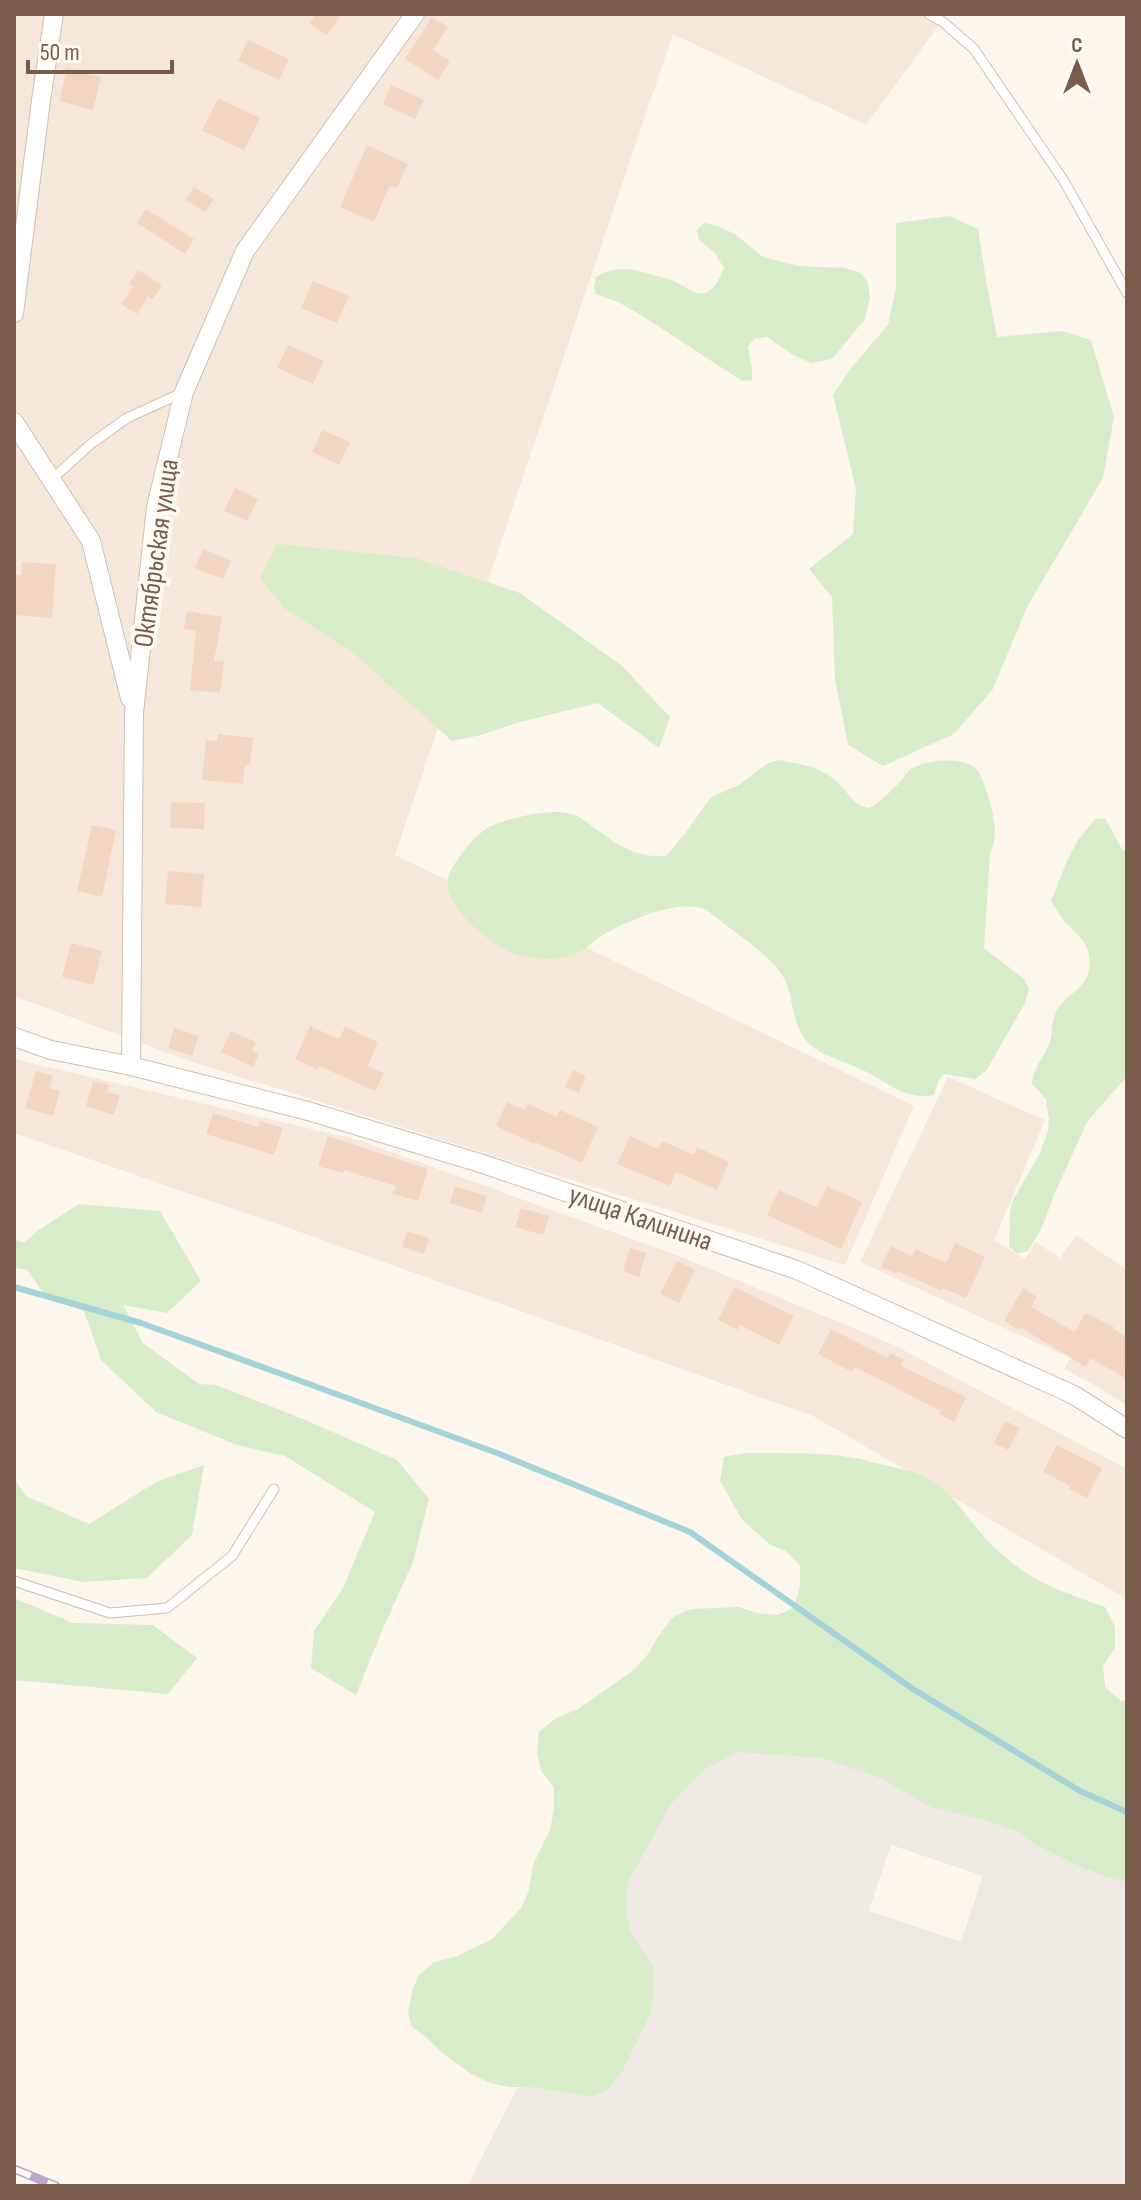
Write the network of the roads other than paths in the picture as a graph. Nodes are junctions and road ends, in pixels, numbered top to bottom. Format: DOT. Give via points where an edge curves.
graph roads {
  1 [pos="54,14"];
  2 [pos="415,14"];
  3 [pos="929,14"];
  4 [pos="1127,293"];
  5 [pos="14,313"];
  6 [pos="184,392"];
  7 [pos="14,422"];
  8 [pos="52,479"];
  9 [pos="134,713"];
  10 [pos="14,1037"];
  11 [pos="131,1066"];
  12 [pos="1127,1429"];
  13 [pos="274,1489"];
  14 [pos="14,1581"];
  1 -- 5 [label="street"];
  2 -- 6 [label="street, Октябрьская улица" via="245,251"];
  3 -- 4 [label="lane" via="974,49 1064,181"];
  6 -- 8 [label="lane" via="127,418"];
  6 -- 9 [label="street, Октябрьская улица" via="156,507"];
  7 -- 8 [label="street"];
  8 -- 9 [label="street" via="91,541"];
  9 -- 11 [label="street, Октябрьская улица"];
  10 -- 11 [label="street, улица Калинина"];
  11 -- 12 [label="street, улица Калинина" via="308,1111 480,1163 797,1270 1074,1395"];
  13 -- 14 [label="lane" via="232,1556 167,1608 110,1613"];
}
